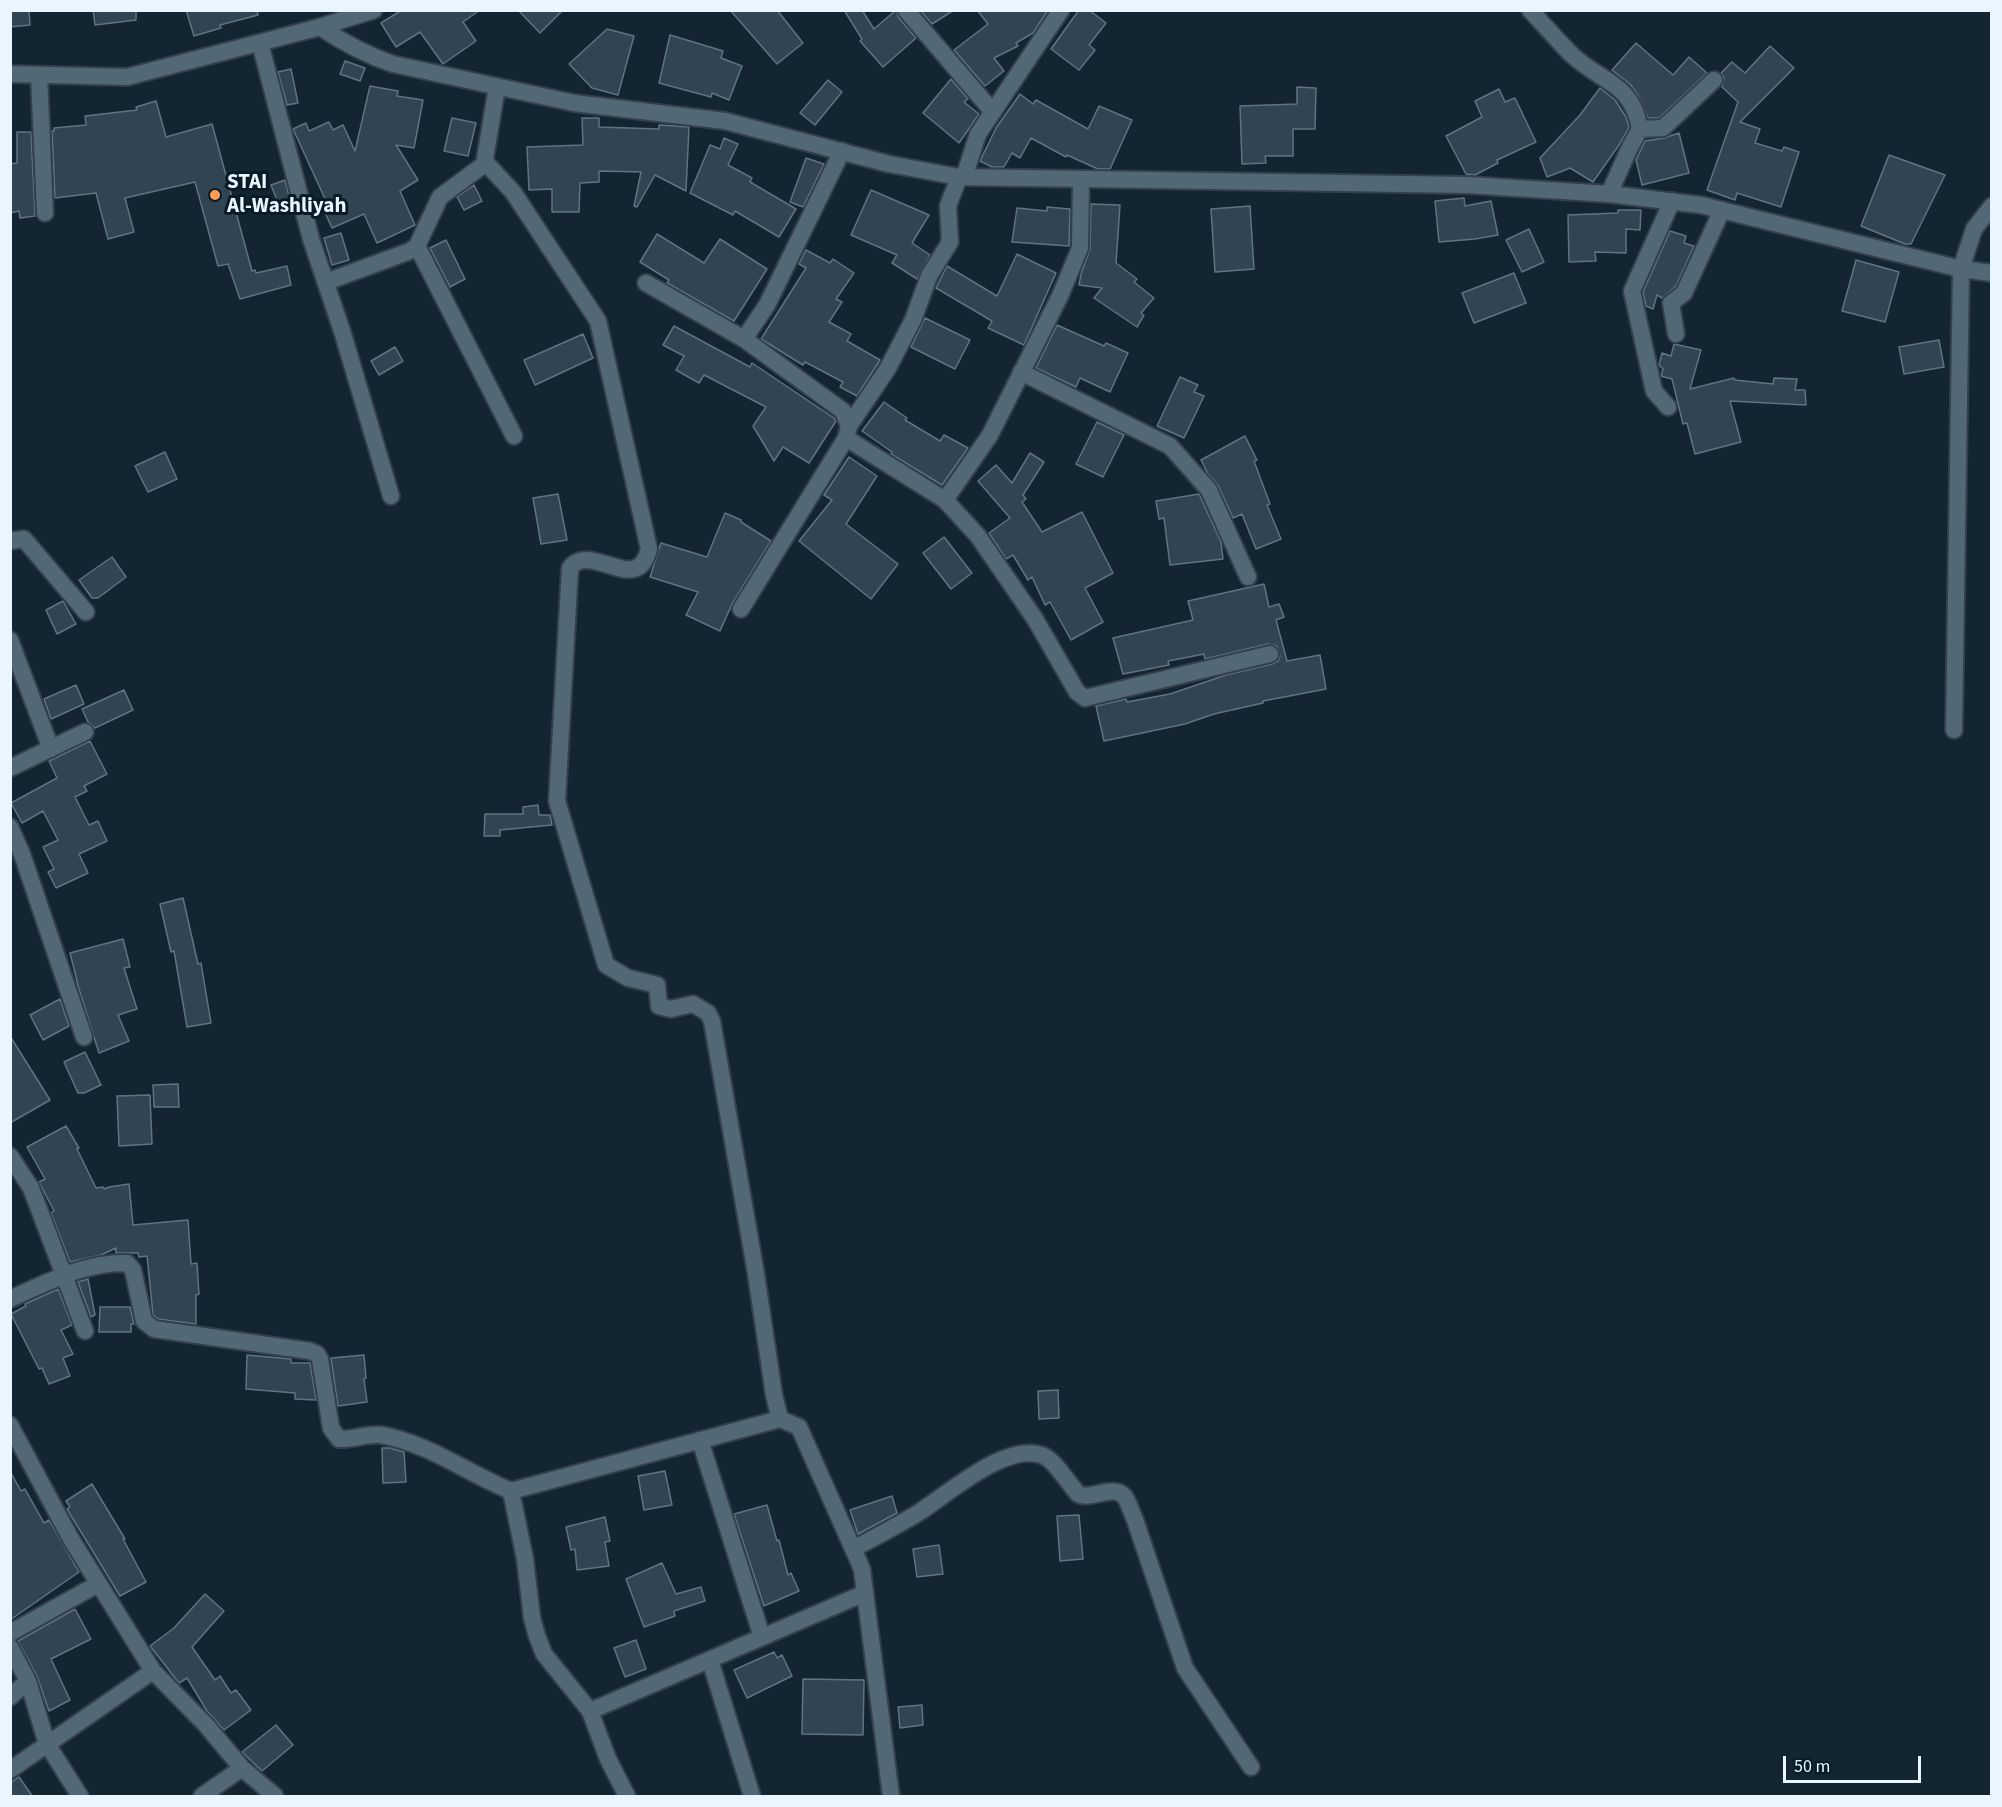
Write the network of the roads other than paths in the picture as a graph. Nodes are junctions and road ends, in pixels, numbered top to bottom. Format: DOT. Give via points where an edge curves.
graph roads {
  1 [pos="374,10"];
  2 [pos="906,10"];
  3 [pos="1061,10"];
  4 [pos="1530,10"];
  5 [pos="320,27"];
  6 [pos="260,43"];
  7 [pos="10,74"];
  8 [pos="39,75"];
  9 [pos="1714,80"];
  10 [pos="497,87"];
  11 [pos="993,112"];
  12 [pos="1641,129"];
  13 [pos="842,151"];
  14 [pos="486,164"];
  15 [pos="961,177"];
  16 [pos="1081,179"];
  17 [pos="1609,194"];
  18 [pos="1672,201"];
  19 [pos="1992,206"];
  20 [pos="1722,210"];
  21 [pos="45,213"];
  22 [pos="417,246"];
  23 [pos="1961,269"];
  24 [pos="1992,273"];
  25 [pos="326,282"];
  26 [pos="646,283"];
  27 [pos="1676,334"];
  28 [pos="744,339"];
  29 [pos="1021,372"];
  30 [pos="1668,407"];
  31 [pos="847,432"];
  32 [pos="514,436"];
  33 [pos="391,496"];
  34 [pos="945,500"];
  35 [pos="10,541"];
  36 [pos="1248,577"];
  37 [pos="741,609"];
  38 [pos="86,612"];
  39 [pos="10,640"];
  40 [pos="1270,654"];
  41 [pos="1954,730"];
  42 [pos="85,732"];
  43 [pos="51,749"];
  44 [pos="10,768"];
  45 [pos="10,827"];
  46 [pos="16,858"];
  47 [pos="84,1037"];
  48 [pos="10,1156"];
  49 [pos="64,1274"];
  50 [pos="10,1299"];
  51 [pos="86,1331"];
  52 [pos="780,1419"];
  53 [pos="12,1428"];
  54 [pos="700,1440"];
  55 [pos="511,1491"];
  56 [pos="853,1549"];
  57 [pos="98,1584"];
  58 [pos="865,1593"];
  59 [pos="10,1633"];
  60 [pos="762,1637"];
  61 [pos="10,1647"];
  62 [pos="710,1660"];
  63 [pos="153,1671"];
  64 [pos="28,1681"];
  65 [pos="10,1697"];
  66 [pos="590,1711"];
  67 [pos="47,1744"];
  68 [pos="1251,1767"];
  69 [pos="242,1768"];
  70 [pos="10,1770"];
  71 [pos="80,1797"];
  72 [pos="202,1797"];
  73 [pos="275,1797"];
  74 [pos="627,1797"];
  75 [pos="752,1797"];
  76 [pos="891,1797"];
  1 -- 5 [label="street"];
  2 -- 11 [label="street"];
  3 -- 11 [label="street"];
  4 -- 12 [label="street" via="1574,57 1625,92"];
  5 -- 6 [label="street"];
  5 -- 10 [label="street" via="369,56"];
  6 -- 8 [label="street" via="127,77"];
  6 -- 25 [label="street"];
  7 -- 8 [label="street"];
  8 -- 21 [label="street"];
  9 -- 12 [label="street" via="1664,128"];
  10 -- 13 [label="street" via="574,103 726,121"];
  10 -- 14 [label="street"];
  11 -- 15 [label="street" via="978,134"];
  12 -- 17 [label="street"];
  13 -- 15 [label="street"];
  13 -- 28 [label="street" via="767,305"];
  14 -- 22 [label="street" via="440,197"];
  14 -- 52 [label="street" via="513,192 598,321 649,549 646,560 633,569 587,560 570,568 557,801 606,964 628,978 657,985 659,1006 671,1009 693,1004 708,1013 712,1021"];
  15 -- 16 [label="street"];
  15 -- 31 [label="street" via="948,206 950,242 929,276 913,320 888,368"];
  16 -- 17 [label="street" via="1468,185"];
  16 -- 29 [label="street" via="1080,248"];
  17 -- 18 [label="street"];
  18 -- 20 [label="street"];
  18 -- 30 [label="street" via="1632,291 1654,391"];
  19 -- 23 [label="street" via="1974,229"];
  20 -- 23 [label="street"];
  20 -- 27 [label="street" via="1684,293 1671,303"];
  22 -- 25 [label="street"];
  22 -- 32 [label="street"];
  23 -- 24 [label="street"];
  23 -- 41 [label="street"];
  25 -- 33 [label="street"];
  26 -- 28 [label="street"];
  28 -- 31 [label="street" via="843,411"];
  29 -- 34 [label="street" via="990,435"];
  29 -- 36 [label="street" via="1170,446 1209,490"];
  31 -- 34 [label="street"];
  31 -- 37 [label="street"];
  34 -- 40 [label="street" via="978,536 1035,619 1077,692 1085,698"];
  35 -- 38 [label="street" via="24,539"];
  39 -- 43 [label="street"];
  42 -- 43 [label="street"];
  43 -- 44 [label="street"];
  45 -- 46 [label="street"];
  46 -- 47 [label="street"];
  48 -- 49 [label="street" via="31,1188"];
  49 -- 50 [label="street"];
  49 -- 51 [label="street"];
  49 -- 55 [label="street" via="127,1263 134,1270 148,1326 316,1354 331,1428 339,1438 379,1435 400,1441 433,1452"];
  52 -- 54 [label="street"];
  52 -- 56 [label="street" via="799,1427"];
  53 -- 57 [label="street"];
  54 -- 55 [label="street"];
  54 -- 60 [label="street"];
  55 -- 66 [label="street" via="537,1636 544,1654"];
  56 -- 58 [label="street" via="862,1569"];
  56 -- 68 [label="street" via="919,1513 986,1467 1022,1454 1048,1459 1083,1497 1119,1493 1125,1497 1135,1521 1185,1668"];
  57 -- 59 [label="street"];
  57 -- 63 [label="street"];
  58 -- 60 [label="street"];
  58 -- 76 [label="street"];
  60 -- 62 [label="street"];
  61 -- 64 [label="street"];
  62 -- 66 [label="street"];
  62 -- 75 [label="street"];
  63 -- 67 [label="street"];
  63 -- 69 [label="street"];
  64 -- 65 [label="street"];
  64 -- 67 [label="street"];
  66 -- 74 [label="street"];
  67 -- 70 [label="street"];
  67 -- 71 [label="street"];
  69 -- 72 [label="street"];
  69 -- 73 [label="street"];
}
